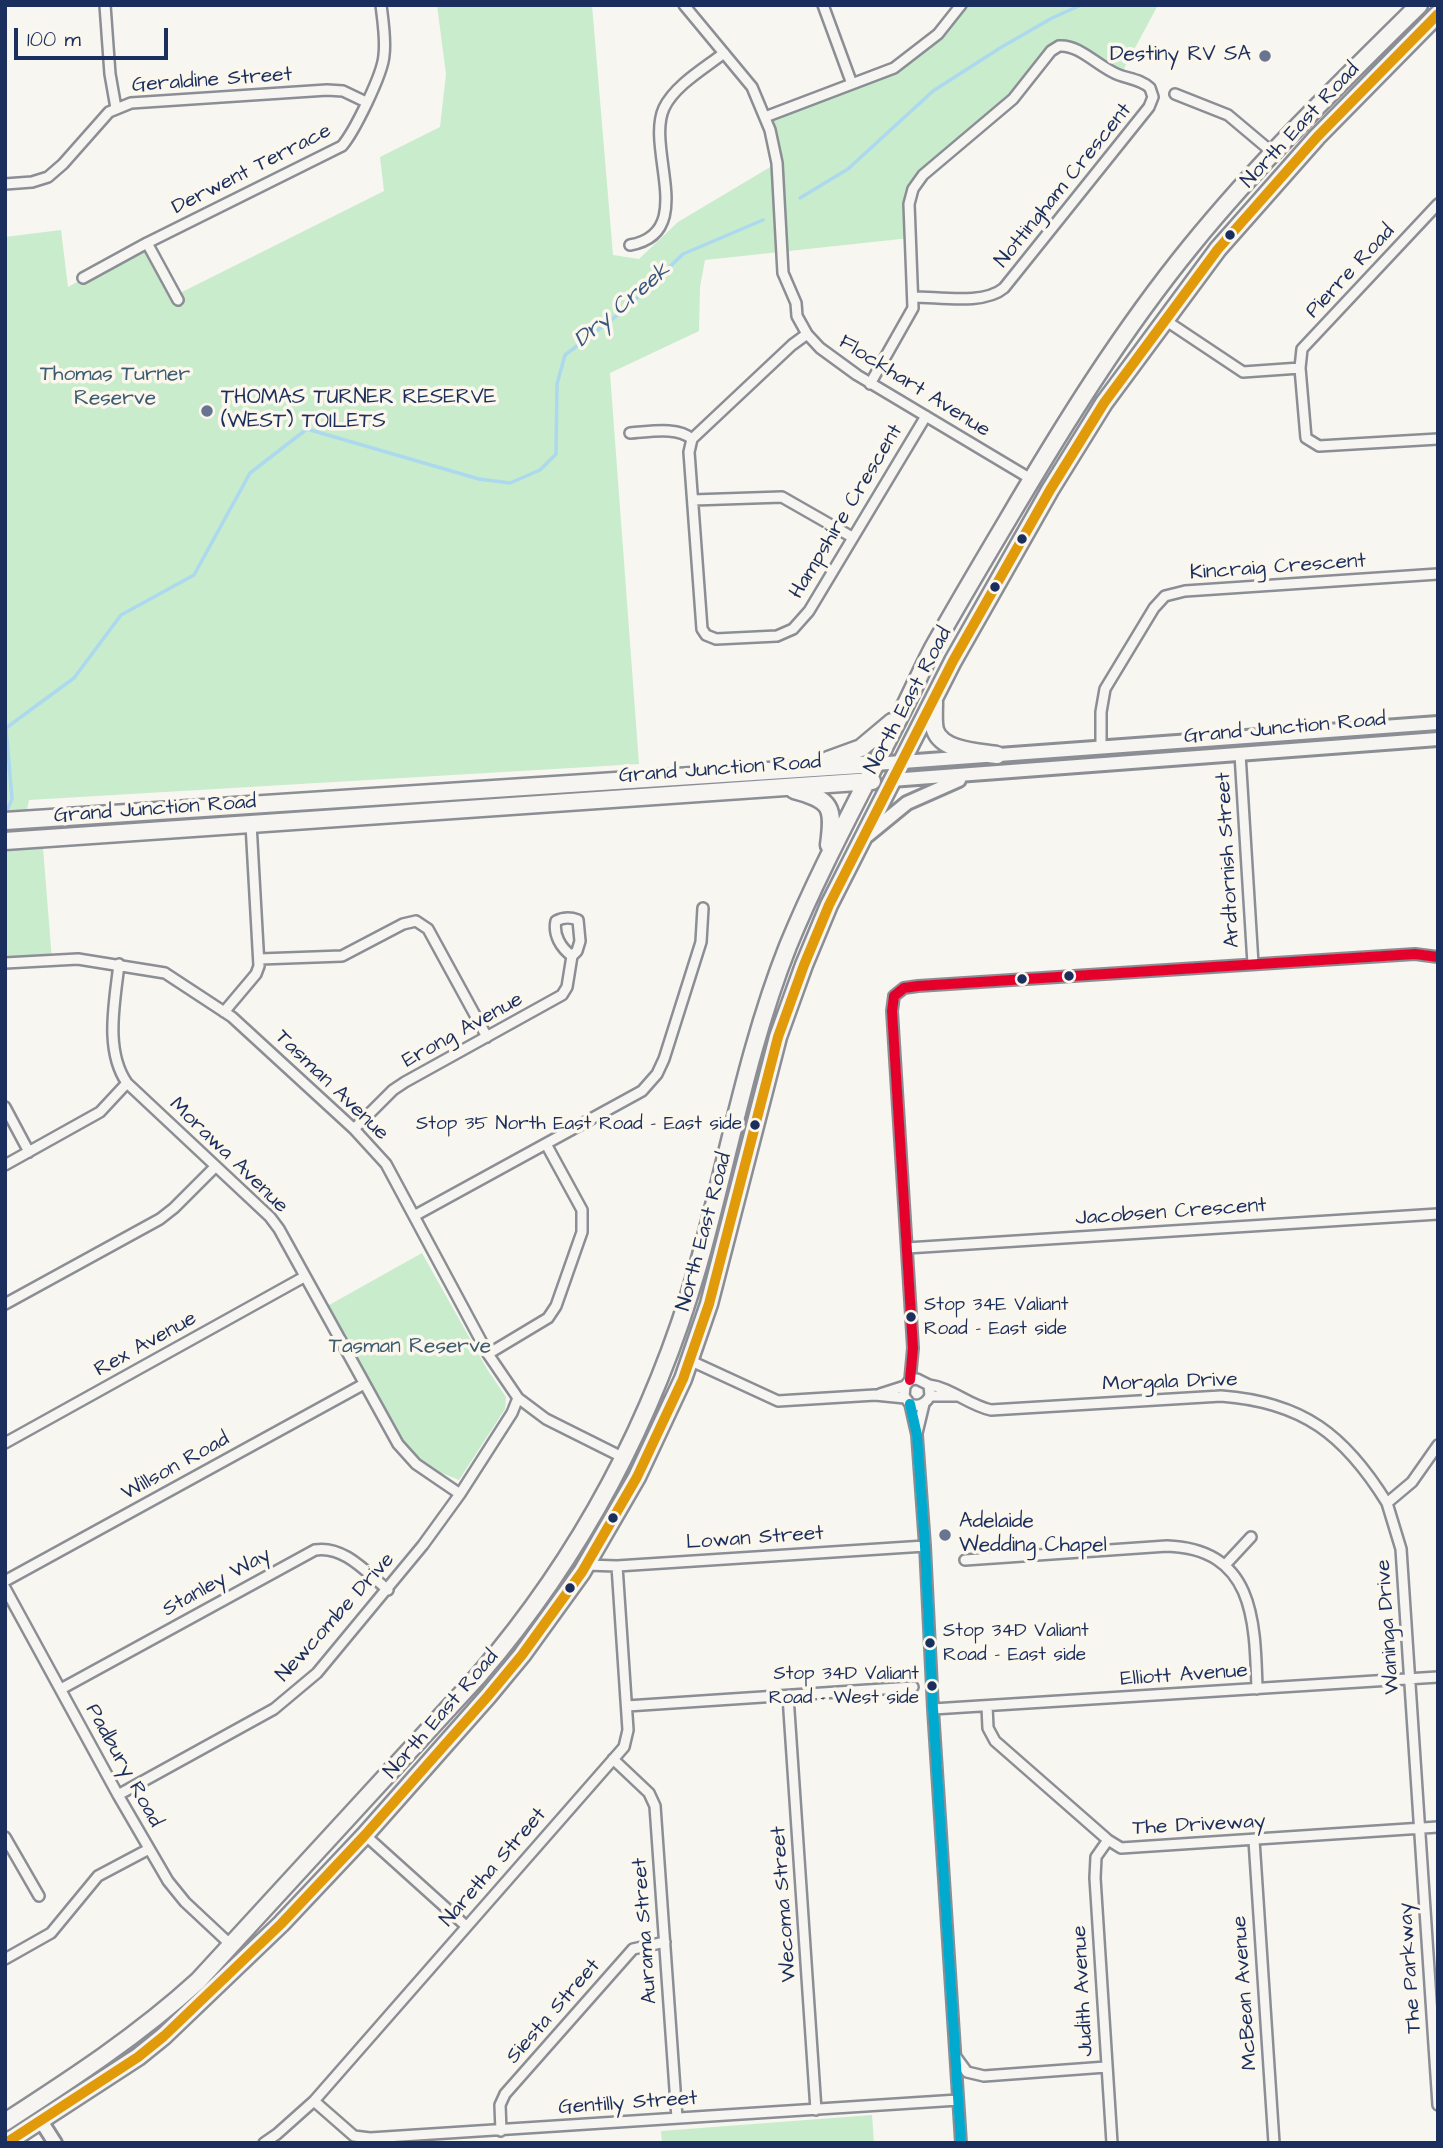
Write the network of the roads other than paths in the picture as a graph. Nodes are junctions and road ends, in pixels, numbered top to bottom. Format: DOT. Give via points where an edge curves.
graph roads {
  1 [pos="105,5"];
  2 [pos="382,5"];
  3 [pos="684,5"];
  4 [pos="823,5"];
  5 [pos="961,5"];
  6 [pos="1419,5"];
  7 [pos="1438,15"];
  8 [pos="724,53"];
  9 [pos="852,84"];
  10 [pos="1175,94"];
  11 [pos="366,102"];
  12 [pos="116,108"];
  13 [pos="765,117"];
  14 [pos="1304,151"];
  15 [pos="1272,152"];
  16 [pos="5,184"];
  17 [pos="1274,184"];
  18 [pos="1438,204"];
  19 [pos="147,243"];
  20 [pos="630,245"];
  21 [pos="83,278"];
  22 [pos="914,297"];
  23 [pos="178,300"];
  24 [pos="1165,320"];
  25 [pos="807,334"];
  26 [pos="1300,368"];
  27 [pos="870,384"];
  28 [pos="926,416"];
  29 [pos="630,433"];
  30 [pos="692,439"];
  31 [pos="1438,439"];
  32 [pos="1064,468"];
  33 [pos="1031,480"];
  34 [pos="693,500"];
  35 [pos="1039,510"];
  36 [pos="852,537"];
  37 [pos="1438,574"];
  38 [pos="935,696"];
  39 [pos="903,713"];
  40 [pos="1438,723"];
  41 [pos="1239,737"];
  42 [pos="1438,739"];
  43 [pos="1101,748"];
  44 [pos="1240,754"];
  45 [pos="996,755"];
  46 [pos="901,762"];
  47 [pos="875,764"];
  48 [pos="1102,765"];
  49 [pos="785,770"];
  50 [pos="976,774"];
  51 [pos="621,780"];
  52 [pos="891,780"];
  53 [pos="866,781"];
  54 [pos="782,787"];
  55 [pos="622,798"];
  56 [pos="249,804"];
  57 [pos="9,821"];
  58 [pos="251,824"];
  59 [pos="8,841"];
  60 [pos="859,843"];
  61 [pos="827,858"];
  62 [pos="703,908"];
  63 [pos="572,956"];
  64 [pos="1438,957"];
  65 [pos="260,959"];
  66 [pos="5,962"];
  67 [pos="119,964"];
  68 [pos="1253,964"];
  69 [pos="224,1012"];
  70 [pos="487,1037"];
  71 [pos="127,1083"];
  72 [pos="5,1107"];
  73 [pos="354,1129"];
  74 [pos="546,1144"];
  75 [pos="29,1152"];
  76 [pos="5,1165"];
  77 [pos="215,1167"];
  78 [pos="1438,1214"];
  79 [pos="414,1216"];
  80 [pos="907,1248"];
  81 [pos="304,1278"];
  82 [pos="5,1304"];
  83 [pos="679,1325"];
  84 [pos="913,1348"];
  85 [pos="488,1354"];
  86 [pos="690,1360"];
  87 [pos="661,1374"];
  88 [pos="925,1382"];
  89 [pos="907,1383"];
  90 [pos="364,1384"];
  91 [pos="875,1395"];
  92 [pos="958,1396"];
  93 [pos="518,1398"];
  94 [pos="927,1400"];
  95 [pos="907,1401"];
  96 [pos="917,1435"];
  97 [pos="5,1443"];
  98 [pos="1438,1445"];
  99 [pos="624,1458"];
  100 [pos="460,1494"];
  101 [pos="1387,1503"];
  102 [pos="1251,1537"];
  103 [pos="580,1539"];
  104 [pos="925,1545"];
  105 [pos="965,1560"];
  106 [pos="1225,1564"];
  107 [pos="586,1565"];
  108 [pos="617,1566"];
  109 [pos="5,1581"];
  110 [pos="550,1585"];
  111 [pos="5,1588"];
  112 [pos="388,1590"];
  113 [pos="1438,1677"];
  114 [pos="1410,1678"];
  115 [pos="913,1688"];
  116 [pos="61,1689"];
  117 [pos="1257,1689"];
  118 [pos="788,1696"];
  119 [pos="627,1706"];
  120 [pos="987,1706"];
  121 [pos="933,1709"];
  122 [pos="613,1759"];
  123 [pos="118,1795"];
  124 [pos="1438,1827"];
  125 [pos="1419,1828"];
  126 [pos="365,1835"];
  127 [pos="5,1837"];
  128 [pos="1108,1840"];
  129 [pos="1254,1840"];
  130 [pos="149,1849"];
  131 [pos="38,1896"];
  132 [pos="281,1924"];
  133 [pos="466,1926"];
  134 [pos="665,1942"];
  135 [pos="231,1945"];
  136 [pos="5,1959"];
  137 [pos="231,1973"];
  138 [pos="955,2056"];
  139 [pos="1106,2067"];
  140 [pos="958,2100"];
  141 [pos="314,2101"];
  142 [pos="30,2105"];
  143 [pos="1438,2105"];
  144 [pos="816,2110"];
  145 [pos="677,2118"];
  146 [pos="41,2121"];
  147 [pos="5,2122"];
  148 [pos="501,2131"];
  149 [pos="449,2138"];
  150 [pos="6,2143"];
  151 [pos="55,2143"];
  152 [pos="264,2143"];
  153 [pos="961,2143"];
  154 [pos="1112,2143"];
  155 [pos="1274,2143"];
  1 -- 12 [label="street"];
  2 -- 11 [label="street, Derwent Terrace" via="384,58"];
  3 -- 8 [label="street, Flockhart Avenue"];
  4 -- 9 [label="street"];
  5 -- 9 [label="street" via="938,34 906,61"];
  6 -- 15 [label="highway, North East Road"];
  7 -- 14 [label="highway, North East Road"];
  8 -- 13 [label="street, Flockhart Avenue" via="752,87"];
  8 -- 20 [label="street" via="675,93 665,107 660,125 665,215 653,237"];
  9 -- 13 [label="street"];
  10 -- 15 [label="street" via="1228,115"];
  11 -- 12 [label="street, Geraldine Street" via="343,91 327,90 137,102"];
  11 -- 19 [label="street, Derwent Terrace" via="347,140 335,151"];
  12 -- 16 [label="street, Geraldine Street" via="48,177"];
  13 -- 25 [label="street, Flockhart Avenue" via="777,165 784,279"];
  14 -- 15 [label="highway" via="1287,156"];
  14 -- 17 [label="highway, North East Road"];
  15 -- 17 [label="highway"];
  15 -- 33 [label="highway, North East Road" via="1136,316"];
  17 -- 24 [label="highway, North East Road"];
  18 -- 26 [label="street, Pierre Road" via="1302,349"];
  19 -- 21 [label="street, Derwent Terrace"];
  19 -- 23 [label="street"];
  22 -- 22 [label="street, Nottingham Crescent" via="909,215 913,190 923,175 1013,99 1048,55 1059,46 1072,47 1105,69 1147,85 1151,104 1001,291 983,298"];
  22 -- 27 [label="street" via="912,313"];
  24 -- 26 [label="street" via="1243,372"];
  24 -- 32 [label="highway, North East Road" via="1104,403"];
  25 -- 27 [label="street, Flockhart Avenue"];
  25 -- 30 [label="street"];
  26 -- 31 [label="street" via="1306,438 1319,446"];
  27 -- 28 [label="street, Flockhart Avenue"];
  28 -- 33 [label="street, Flockhart Avenue"];
  28 -- 36 [label="street, Hampshire Crescent"];
  29 -- 30 [label="street" via="676,432"];
  30 -- 34 [label="street, Hampshire Crescent"];
  32 -- 33 [label="highway"];
  32 -- 35 [label="highway, North East Road"];
  33 -- 35 [label="highway"];
  33 -- 39 [label="highway, North East Road" via="934,647"];
  34 -- 36 [label="street" via="782,497"];
  34 -- 36 [label="street, Hampshire Crescent" via="700,622 713,639 770,636 793,629 814,604"];
  35 -- 38 [label="highway, North East Road"];
  37 -- 43 [label="street, Kincraig Crescent" via="1165,596 1105,689"];
  38 -- 45 [label="highway" via="936,731 943,741"];
  38 -- 46 [label="highway, North East Road"];
  39 -- 47 [label="highway, North East Road"];
  39 -- 49 [label="highway" via="861,748"];
  40 -- 41 [label="main road, Grand Junction Road"];
  41 -- 43 [label="main road, Grand Junction Road"];
  41 -- 44 [label="main road"];
  42 -- 44 [label="main road, Grand Junction Road"];
  43 -- 45 [label="main road, Grand Junction Road"];
  43 -- 48 [label="main road"];
  44 -- 48 [label="main road, Grand Junction Road"];
  44 -- 68 [label="street, Ardtornish Street"];
  45 -- 46 [label="main road, Grand Junction Road"];
  46 -- 47 [label="main road, Grand Junction Road"];
  46 -- 52 [label="highway, North East Road"];
  47 -- 49 [label="highway, Grand Junction Road"];
  47 -- 53 [label="highway, North East Road"];
  48 -- 50 [label="main road, Grand Junction Road"];
  49 -- 51 [label="highway, Grand Junction Road"];
  50 -- 52 [label="main road, Grand Junction Road"];
  50 -- 60 [label="main road" via="907,803"];
  51 -- 55 [label="highway"];
  51 -- 56 [label="highway, Grand Junction Road"];
  52 -- 53 [label="highway, Grand Junction Road"];
  52 -- 60 [label="highway, North East Road"];
  53 -- 54 [label="highway, Grand Junction Road"];
  53 -- 61 [label="highway, North East Road"];
  54 -- 55 [label="highway, Grand Junction Road"];
  54 -- 61 [label="highway" via="822,799 830,809"];
  55 -- 58 [label="highway, Grand Junction Road"];
  56 -- 57 [label="highway, Grand Junction Road"];
  56 -- 58 [label="highway"];
  58 -- 59 [label="highway, Grand Junction Road"];
  58 -- 65 [label="street"];
  60 -- 86 [label="highway, North East Road" via="817,934 778,1037 709,1304"];
  61 -- 83 [label="highway, North East Road" via="764,1016"];
  62 -- 74 [label="street" via="701,942 657,1074 642,1091"];
  63 -- 70 [label="street, Erong Avenue" via="570,979 562,995"];
  64 -- 68 [label="street" via="1415,954"];
  65 -- 69 [label="street" via="256,974"];
  65 -- 70 [label="street" via="342,956 416,921 428,929"];
  66 -- 67 [label="street, Tasman Avenue" via="78,959"];
  67 -- 69 [label="street, Tasman Avenue" via="165,973"];
  67 -- 71 [label="street, Morawa Avenue" via="113,1028 118,1068"];
  68 -- 80 [label="street" via="918,986 904,988 894,996"];
  69 -- 73 [label="street, Tasman Avenue"];
  70 -- 73 [label="street, Erong Avenue" via="393,1090"];
  71 -- 75 [label="street" via="100,1112"];
  71 -- 77 [label="street, Morawa Avenue"];
  72 -- 75 [label="street"];
  73 -- 79 [label="street, Tasman Avenue" via="386,1164"];
  74 -- 79 [label="street"];
  74 -- 85 [label="street" via="582,1210 582,1232 548,1318"];
  75 -- 76 [label="street"];
  77 -- 81 [label="street, Morawa Avenue" via="270,1217"];
  77 -- 82 [label="street" via="160,1219"];
  78 -- 80 [label="street, Jacobsen Crescent"];
  79 -- 85 [label="street, Tasman Avenue"];
  80 -- 84 [label="street"];
  81 -- 90 [label="street, Morawa Avenue"];
  81 -- 97 [label="street, Rex Avenue"];
  83 -- 86 [label="highway"];
  83 -- 87 [label="highway, North East Road"];
  84 -- 88 [label="street"];
  84 -- 89 [label="street"];
  85 -- 93 [label="street, Tasman Avenue"];
  86 -- 87 [label="highway"];
  86 -- 91 [label="street" via="778,1401"];
  86 -- 107 [label="highway, North East Road" via="638,1477"];
  87 -- 99 [label="highway, North East Road"];
  88 -- 89 [label="street"];
  88 -- 92 [label="street, Morgala Drive"];
  88 -- 94 [label="street"];
  89 -- 91 [label="street"];
  89 -- 95 [label="street"];
  90 -- 100 [label="street, Morawa Avenue" via="403,1450"];
  90 -- 109 [label="street, Willson Road"];
  91 -- 95 [label="street, Morgala Drive"];
  92 -- 94 [label="street, Morgala Drive"];
  92 -- 101 [label="street, Morgala Drive" via="991,1410 1221,1396 1259,1401 1306,1418 1333,1436 1361,1463"];
  93 -- 99 [label="street, Tasman Avenue" via="546,1419"];
  93 -- 100 [label="street, Newcombe Drive"];
  94 -- 95 [label="street, Morgala Drive" via="919,1405"];
  94 -- 96 [label="street"];
  95 -- 96 [label="street"];
  96 -- 104 [label="street"];
  98 -- 101 [label="street" via="1412,1482"];
  99 -- 103 [label="highway, North East Road"];
  100 -- 112 [label="street, Newcombe Drive"];
  101 -- 114 [label="street, Waninga Drive" via="1401,1549"];
  102 -- 106 [label="street"];
  103 -- 107 [label="highway"];
  103 -- 110 [label="highway, North East Road"];
  104 -- 108 [label="street, Lowan Street"];
  104 -- 121 [label="street"];
  105 -- 106 [label="street" via="1167,1545 1199,1551"];
  106 -- 117 [label="street" via="1238,1579 1250,1607"];
  107 -- 108 [label="street, Lowan Street"];
  107 -- 110 [label="highway" via="567,1571"];
  107 -- 126 [label="highway, North East Road" via="522,1655"];
  108 -- 119 [label="street, Naretha Street"];
  110 -- 135 [label="highway, North East Road" via="479,1675"];
  111 -- 116 [label="street, Padbury Road"];
  112 -- 116 [label="street, Stanley Way" via="343,1554 333,1549 315,1550"];
  112 -- 123 [label="street, Newcombe Drive" via="317,1673 287,1700"];
  113 -- 114 [label="street, Elliott Avenue"];
  114 -- 117 [label="street, Elliott Avenue"];
  114 -- 125 [label="street, Waninga Drive"];
  115 -- 118 [label="street"];
  116 -- 123 [label="street, Padbury Road"];
  117 -- 120 [label="street, Elliott Avenue"];
  118 -- 119 [label="street"];
  118 -- 144 [label="street, Wecoma Street"];
  119 -- 122 [label="street, Naretha Street" via="628,1736"];
  120 -- 121 [label="street, Elliott Avenue"];
  120 -- 128 [label="street, The Driveway" via="988,1728 995,1741"];
  121 -- 138 [label="street"];
  122 -- 133 [label="street, Naretha Street"];
  122 -- 134 [label="street, Aurama Street" via="653,1798"];
  123 -- 130 [label="street, Padbury Road"];
  124 -- 125 [label="street, The Driveway"];
  125 -- 129 [label="street, The Driveway"];
  125 -- 143 [label="street, The Parkway"];
  126 -- 132 [label="highway, North East Road"];
  126 -- 133 [label="street"];
  127 -- 131 [label="street"];
  128 -- 129 [label="street, The Driveway" via="1121,1848"];
  128 -- 139 [label="street, Judith Avenue" via="1095,1867"];
  129 -- 155 [label="street, McBean Avenue"];
  130 -- 135 [label="street, Padbury Road" via="175,1892"];
  130 -- 136 [label="street" via="97,1876 51,1933"];
  132 -- 135 [label="highway" via="253,1941"];
  132 -- 137 [label="highway, North East Road"];
  133 -- 141 [label="street, Naretha Street"];
  134 -- 145 [label="street, Aurama Street"];
  134 -- 148 [label="street, Siesta Street" via="634,1949 505,2094"];
  135 -- 137 [label="highway"];
  135 -- 142 [label="highway, North East Road" via="161,2014"];
  137 -- 146 [label="highway, North East Road" via="147,2050"];
  138 -- 139 [label="street" via="967,2072 984,2076"];
  138 -- 140 [label="street"];
  139 -- 154 [label="street, Judith Avenue"];
  140 -- 144 [label="street, Gentilly Street"];
  140 -- 153 [label="street"];
  141 -- 149 [label="street, Gentilly Street" via="361,2138"];
  141 -- 152 [label="street, Naretha Street"];
  142 -- 146 [label="highway"];
  142 -- 147 [label="highway, North East Road"];
  144 -- 145 [label="street, Gentilly Street"];
  145 -- 148 [label="street, Gentilly Street"];
  146 -- 150 [label="highway, North East Road"];
  146 -- 151 [label="main road"];
  148 -- 149 [label="street, Gentilly Street"];
}
